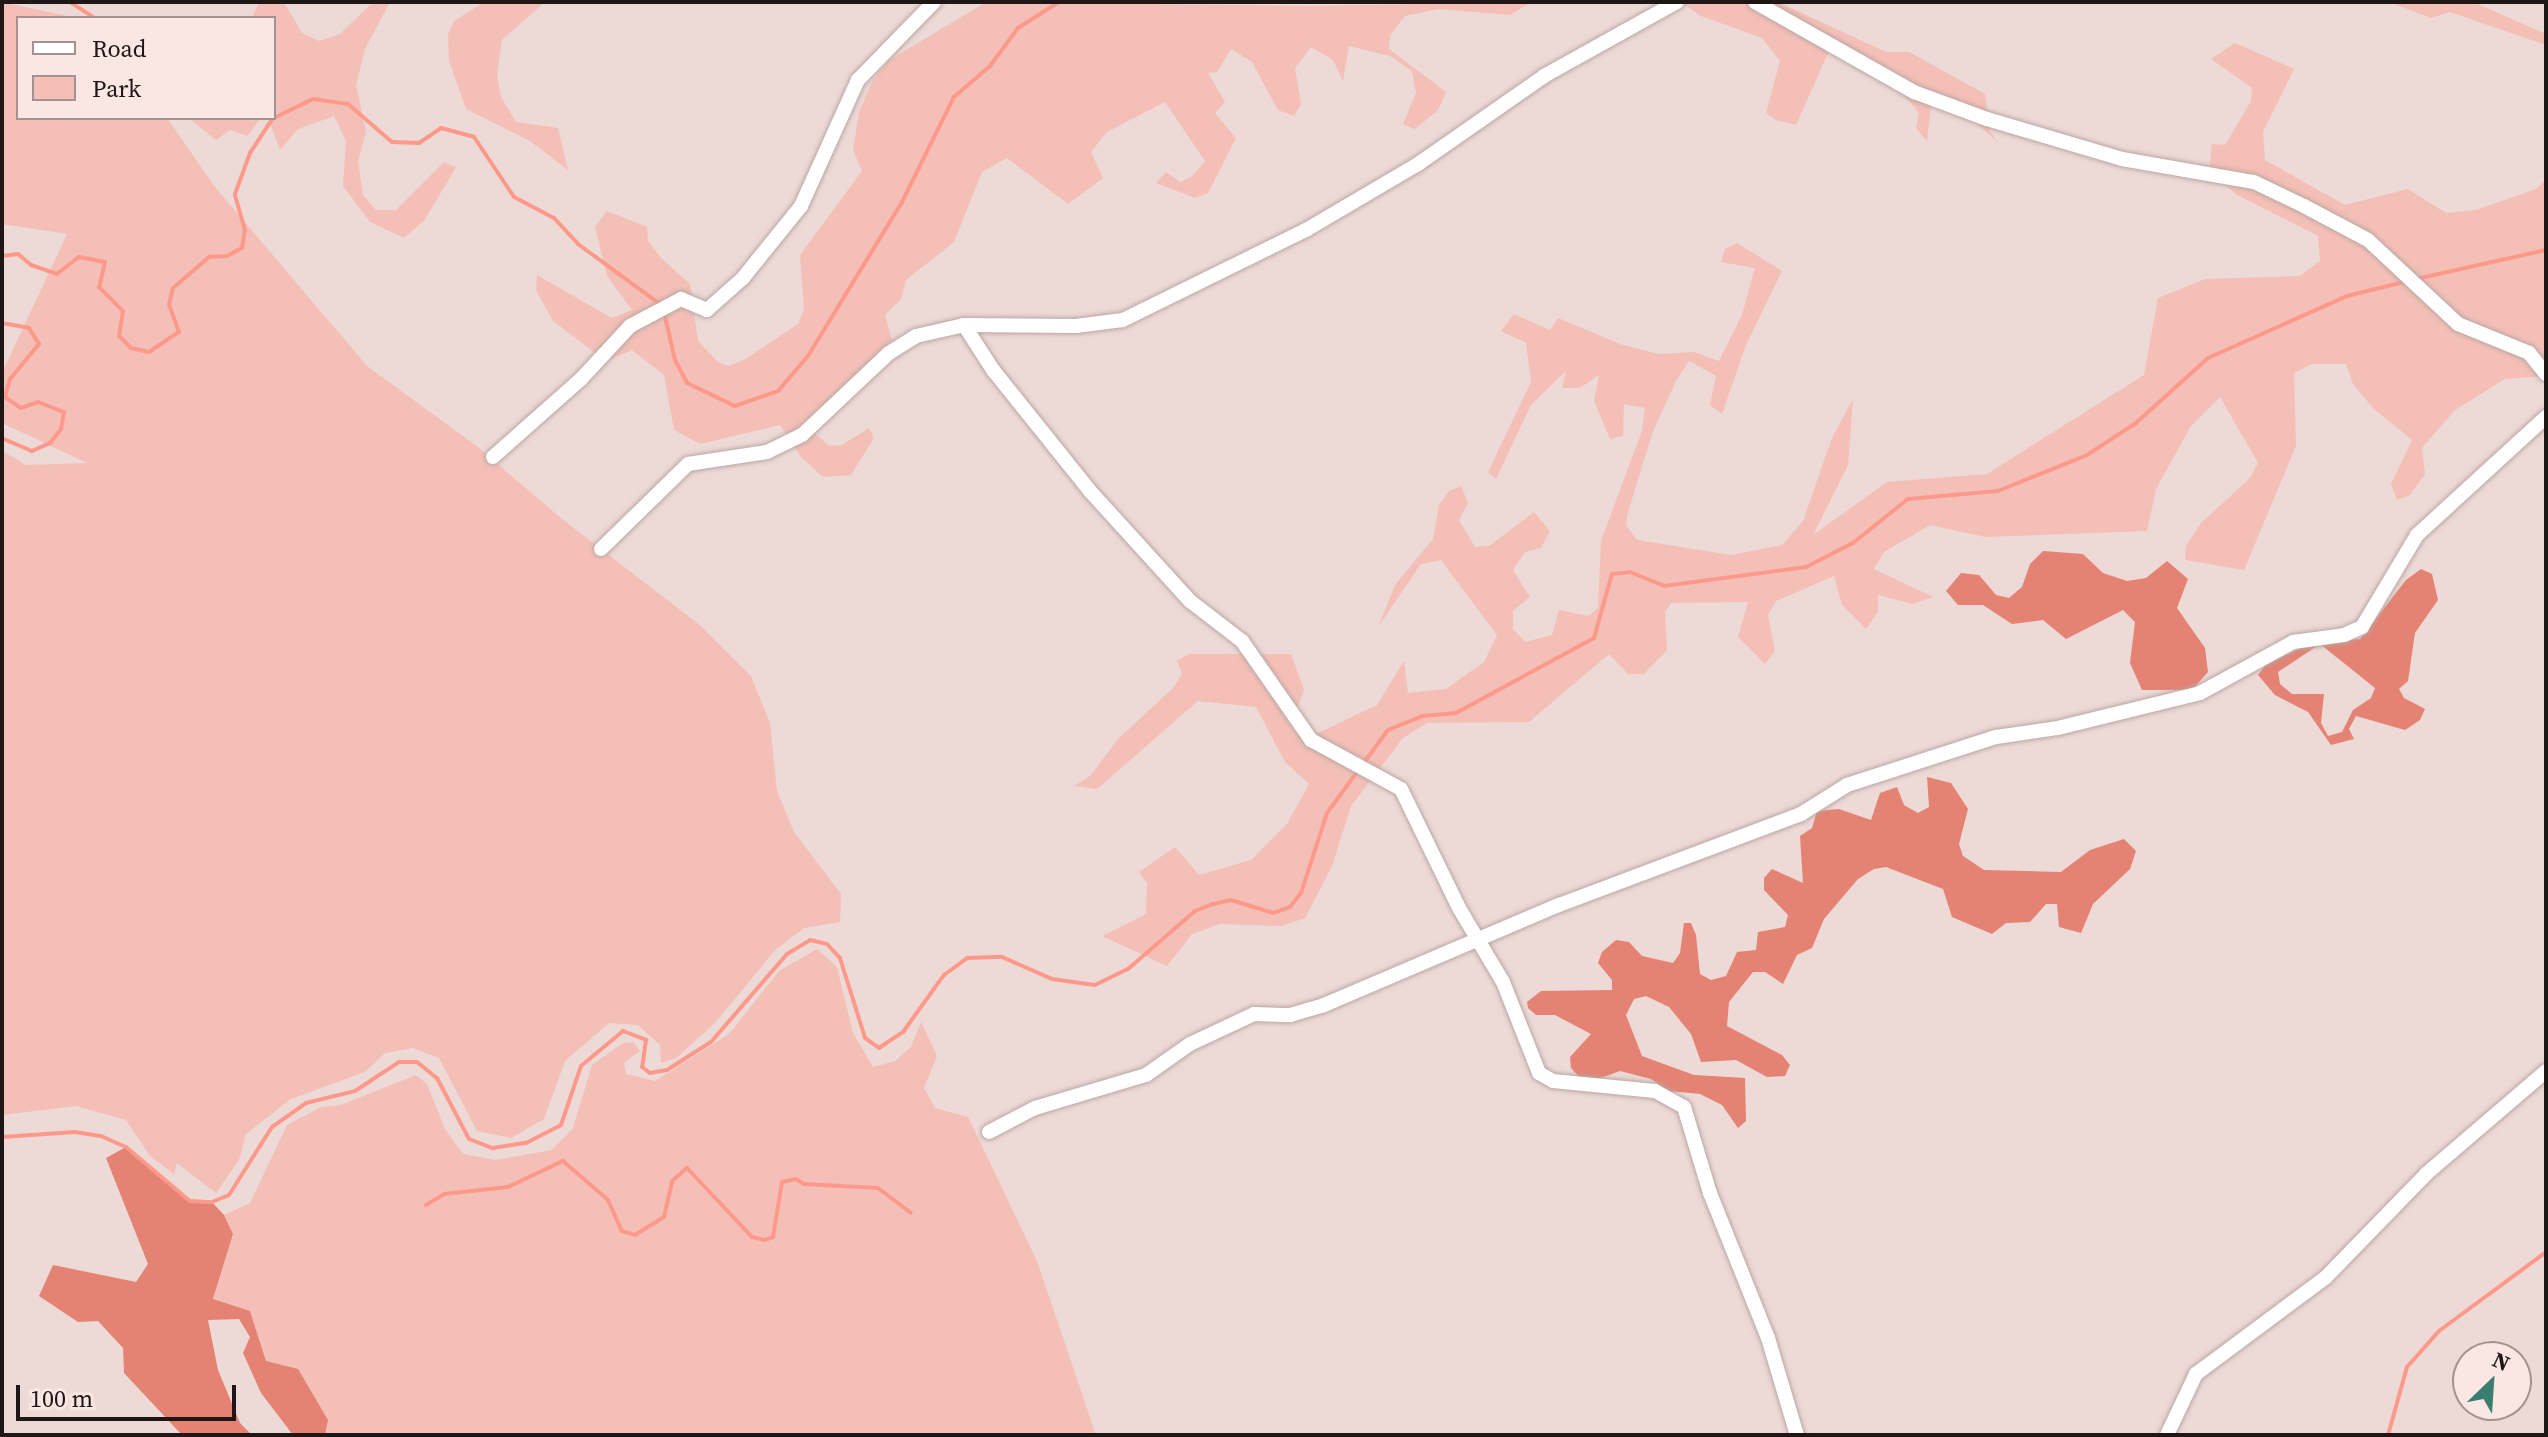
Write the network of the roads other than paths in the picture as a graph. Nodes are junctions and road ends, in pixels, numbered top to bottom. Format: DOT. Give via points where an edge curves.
graph roads {
  1 [pos="934,2"];
  2 [pos="1677,2"];
  3 [pos="1755,2"];
  4 [pos="964,325"];
  5 [pos="2546,374"];
  6 [pos="2546,417"];
  7 [pos="493,457"];
  8 [pos="601,549"];
  9 [pos="1478,940"];
  10 [pos="2546,1071"];
  11 [pos="989,1132"];
  12 [pos="1797,1435"];
  13 [pos="2167,1435"];
  1 -- 7 [label="street" via="858,80 801,206 743,278 707,310 681,299 630,326 581,379"];
  2 -- 4 [label="street" via="1544,76 1418,164 1306,230 1123,320 1076,326"];
  3 -- 5 [label="street" via="1914,92 1987,119 2135,162 2254,182 2368,240 2458,324 2529,353"];
  4 -- 8 [label="street" via="916,336 889,353 802,435 767,452 688,464"];
  4 -- 9 [label="street" via="993,370 1089,490 1190,601 1242,641 1311,740 1401,789"];
  6 -- 9 [label="street" via="2417,535 2362,627 2293,642 2200,693 2058,728 1996,737 1847,785 1801,814"];
  9 -- 11 [label="street" via="1324,1005 1290,1015 1254,1014 1190,1044 1146,1075 1035,1108"];
  9 -- 12 [label="street" via="1503,982 1539,1073 1553,1081 1655,1091 1684,1107 1710,1193 1768,1338"];
  10 -- 13 [label="street" via="2426,1174 2325,1278 2196,1374"];
}
